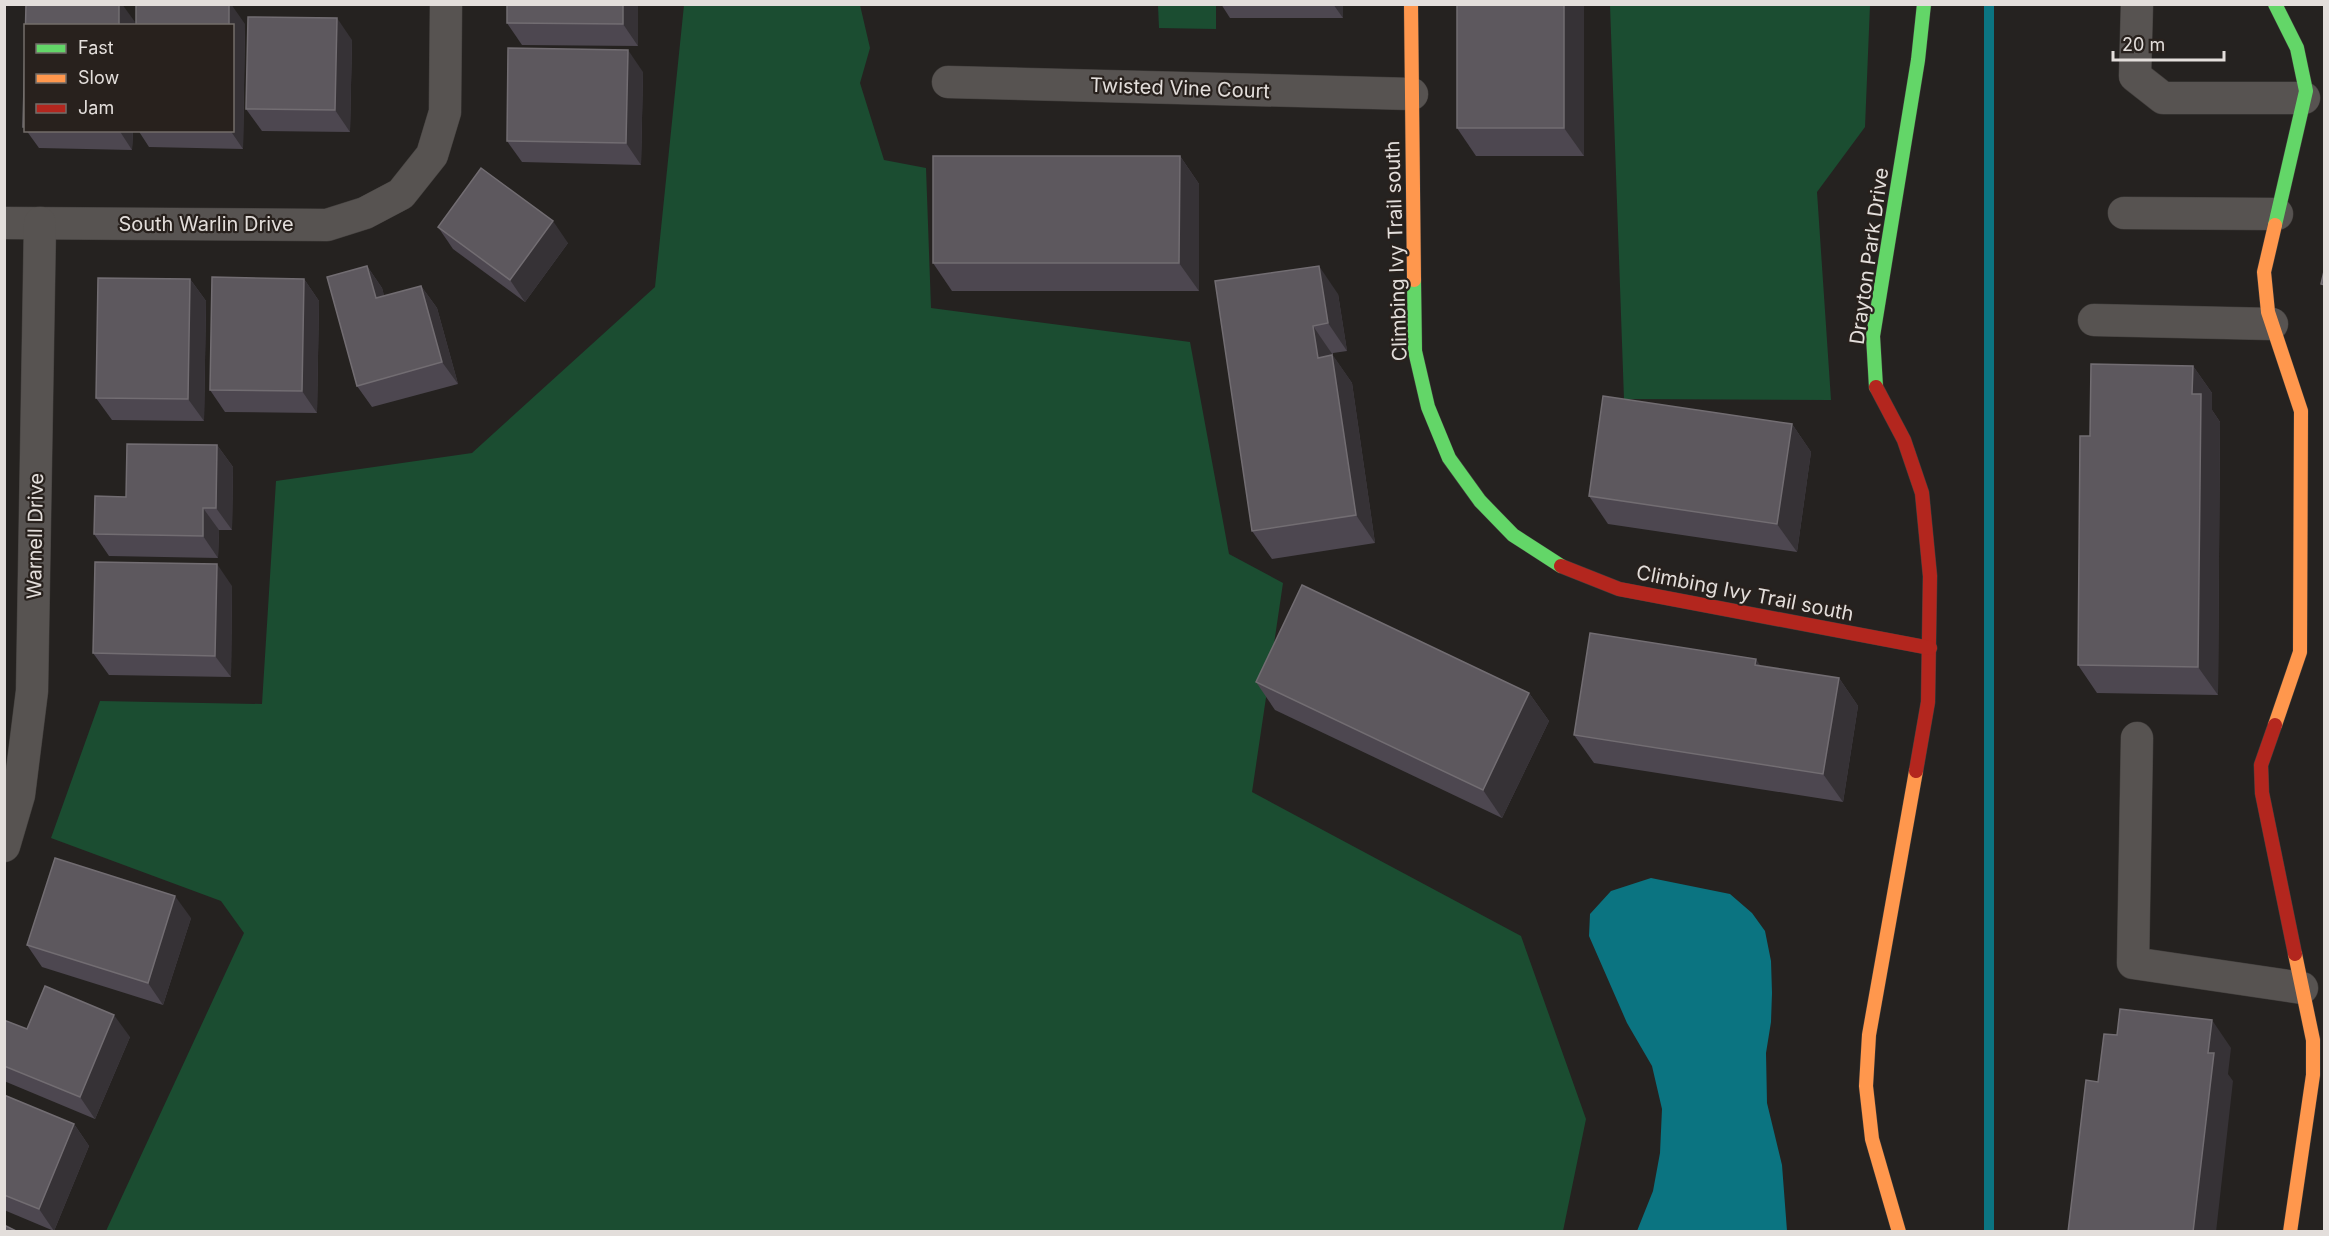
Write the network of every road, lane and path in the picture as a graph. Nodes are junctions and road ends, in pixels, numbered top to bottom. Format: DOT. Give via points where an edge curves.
graph roads {
  1 [pos="446,4"];
  2 [pos="1411,4"];
  3 [pos="1924,4"];
  4 [pos="2137,4"];
  5 [pos="2276,4"];
  6 [pos="948,82"];
  7 [pos="1412,94"];
  8 [pos="2304,98"];
  9 [pos="2124,213"];
  10 [pos="2277,214"];
  11 [pos="4,223"];
  12 [pos="40,223"];
  13 [pos="2094,320"];
  14 [pos="2272,324"];
  15 [pos="1930,648"];
  16 [pos="2137,738"];
  17 [pos="4,846"];
  18 [pos="2302,988"];
  19 [pos="1899,1232"];
  20 [pos="2290,1232"];
  1 -- 12 [label="street, South Warlin Drive" via="445,112 432,155 400,194 365,213 327,225"];
  2 -- 7 [label="street, Climbing Ivy Trail south"];
  3 -- 15 [label="street, Drayton Park Drive" via="1873,336 1876,386 1904,440 1922,493 1930,576"];
  4 -- 8 [label="street" via="2135,76 2163,98"];
  5 -- 8 [label="street" via="2297,48"];
  6 -- 7 [label="street, Twisted Vine Court"];
  7 -- 15 [label="street, Climbing Ivy Trail south" via="1415,351 1428,407 1449,458 1480,501 1513,535 1556,564 1619,590"];
  8 -- 10 [label="street"];
  9 -- 10 [label="street"];
  10 -- 14 [label="street" via="2264,272"];
  11 -- 12 [label="street, South Warlin Drive"];
  12 -- 17 [label="street, Warnell Drive" via="33,691 20,795"];
  13 -- 14 [label="street"];
  14 -- 18 [label="street" via="2301,411 2300,652 2261,765 2262,793"];
  15 -- 19 [label="street, Drayton Park Drive" via="1928,702 1869,1035 1866,1086 1872,1139"];
  16 -- 18 [label="street" via="2133,963"];
  18 -- 20 [label="street" via="2313,1040 2313,1075"];
}
